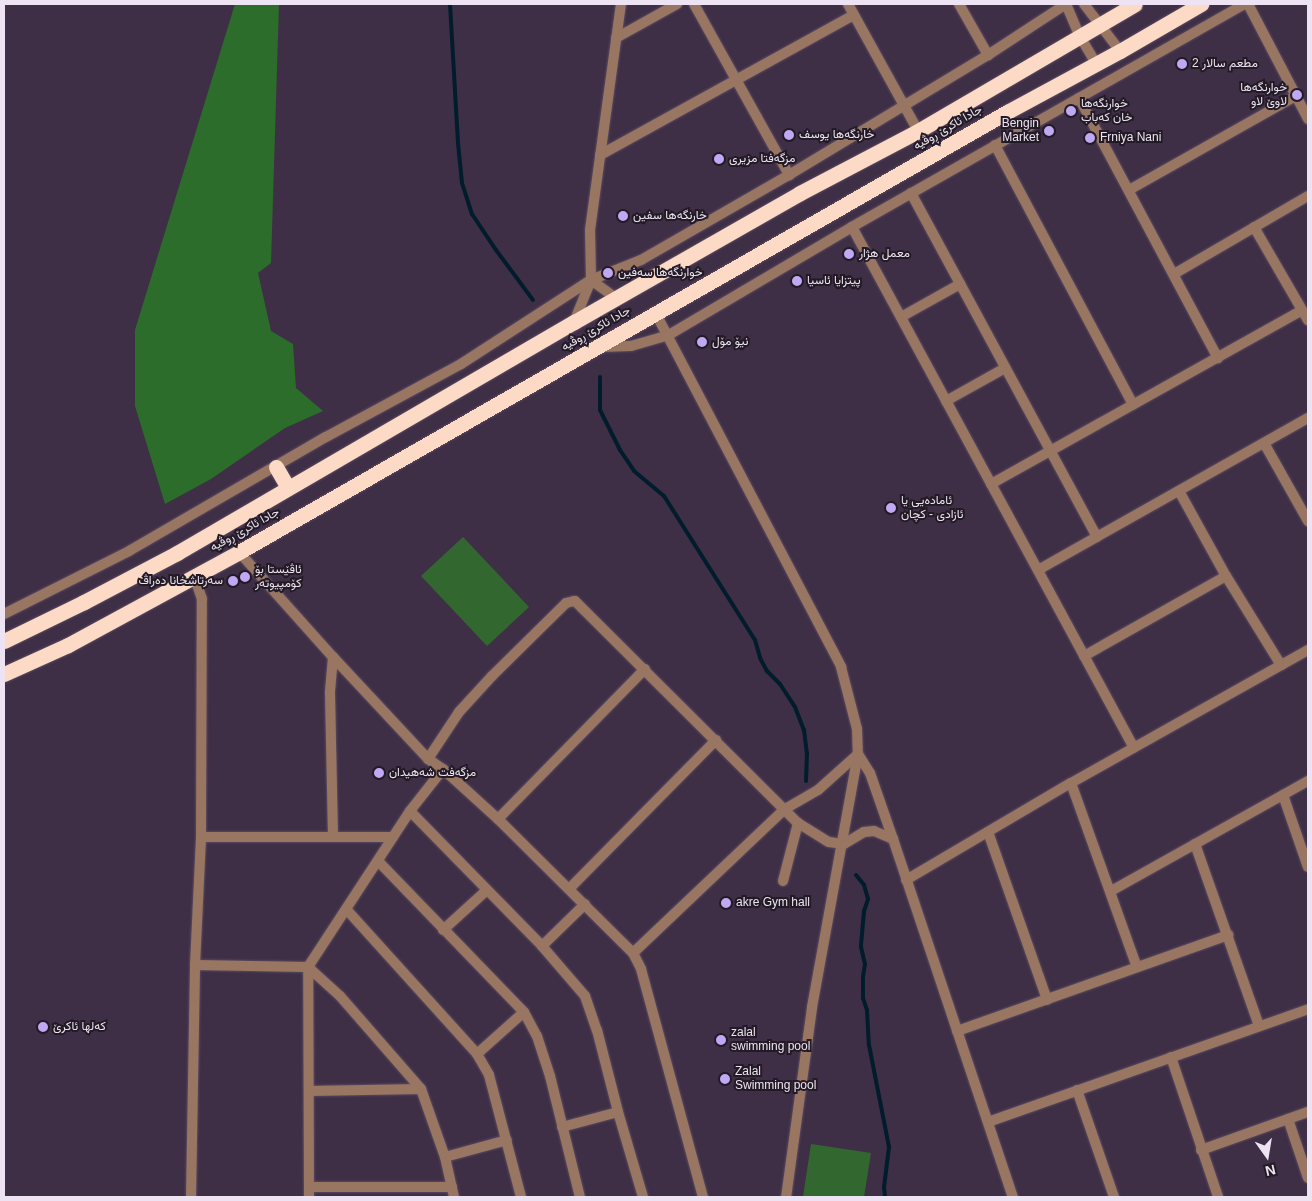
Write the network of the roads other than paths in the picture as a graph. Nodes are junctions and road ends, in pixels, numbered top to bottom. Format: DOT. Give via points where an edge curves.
graph roads {
  1 [pos="621,4"];
  2 [pos="677,4"];
  3 [pos="694,4"];
  4 [pos="848,4"];
  5 [pos="959,4"];
  6 [pos="1066,4"];
  7 [pos="1084,4"];
  8 [pos="1135,4"];
  9 [pos="1201,4"];
  10 [pos="1244,4"];
  11 [pos="1248,4"];
  12 [pos="854,15"];
  13 [pos="1100,24"];
  14 [pos="1079,35"];
  15 [pos="616,38"];
  16 [pos="1120,51"];
  17 [pos="988,55"];
  18 [pos="1096,63"];
  19 [pos="738,80"];
  20 [pos="1296,96"];
  21 [pos="1078,98"];
  22 [pos="904,106"];
  23 [pos="1308,119"];
  24 [pos="918,131"];
  25 [pos="994,145"];
  26 [pos="600,155"];
  27 [pos="789,175"];
  28 [pos="1129,190"];
  29 [pos="911,193"];
  30 [pos="1308,196"];
  31 [pos="852,227"];
  32 [pos="1254,227"];
  33 [pos="1174,274"];
  34 [pos="591,280"];
  35 [pos="960,284"];
  36 [pos="616,298"];
  37 [pos="1302,310"];
  38 [pos="654,312"];
  39 [pos="901,317"];
  40 [pos="1308,320"];
  41 [pos="574,322"];
  42 [pos="667,336"];
  43 [pos="595,347"];
  44 [pos="1218,358"];
  45 [pos="1005,368"];
  46 [pos="946,401"];
  47 [pos="1133,405"];
  48 [pos="1308,418"];
  49 [pos="1264,443"];
  50 [pos="1050,452"];
  51 [pos="276,467"];
  52 [pos="991,484"];
  53 [pos="288,488"];
  54 [pos="1179,491"];
  55 [pos="1308,521"];
  56 [pos="1097,537"];
  57 [pos="239,552"];
  58 [pos="1038,570"];
  59 [pos="194,576"];
  60 [pos="1226,576"];
  61 [pos="4,614"];
  62 [pos="4,641"];
  63 [pos="1308,650"];
  64 [pos="1084,656"];
  65 [pos="332,657"];
  66 [pos="1281,665"];
  67 [pos="645,670"];
  68 [pos="4,674"];
  69 [pos="716,740"];
  70 [pos="1134,748"];
  71 [pos="858,754"];
  72 [pos="428,759"];
  73 [pos="443,769"];
  74 [pos="1308,781"];
  75 [pos="1071,783"];
  76 [pos="1283,795"];
  77 [pos="785,810"];
  78 [pos="410,811"];
  79 [pos="498,819"];
  80 [pos="798,824"];
  81 [pos="988,832"];
  82 [pos="333,836"];
  83 [pos="201,837"];
  84 [pos="393,837"];
  85 [pos="893,838"];
  86 [pos="844,844"];
  87 [pos="1195,844"];
  88 [pos="378,861"];
  89 [pos="1308,867"];
  90 [pos="906,880"];
  91 [pos="783,881"];
  92 [pos="570,888"];
  93 [pos="487,890"];
  94 [pos="1111,891"];
  95 [pos="585,904"];
  96 [pos="347,910"];
  97 [pos="443,930"];
  98 [pos="1228,935"];
  99 [pos="542,946"];
  100 [pos="633,953"];
  101 [pos="195,965"];
  102 [pos="308,968"];
  103 [pos="1137,968"];
  104 [pos="1047,1000"];
  105 [pos="1308,1009"];
  106 [pos="524,1012"];
  107 [pos="1259,1026"];
  108 [pos="957,1031"];
  109 [pos="477,1054"];
  110 [pos="1171,1057"];
  111 [pos="421,1088"];
  112 [pos="1077,1090"];
  113 [pos="309,1091"];
  114 [pos="618,1112"];
  115 [pos="1308,1112"];
  116 [pos="1288,1119"];
  117 [pos="988,1122"];
  118 [pos="562,1127"];
  119 [pos="506,1140"];
  120 [pos="1202,1150"];
  121 [pos="445,1157"];
  122 [pos="1308,1178"];
  123 [pos="452,1187"];
  124 [pos="309,1192"];
  125 [pos="192,1197"];
  126 [pos="454,1197"];
  127 [pos="521,1197"];
  128 [pos="580,1197"];
  129 [pos="643,1197"];
  130 [pos="703,1197"];
  131 [pos="786,1197"];
  132 [pos="1014,1197"];
  133 [pos="1114,1197"];
  134 [pos="1218,1197"];
  1 -- 15 [label="street"];
  2 -- 15 [label="street"];
  3 -- 19 [label="street"];
  4 -- 12 [label="street"];
  5 -- 17 [label="street"];
  6 -- 14 [label="street"];
  6 -- 17 [label="street"];
  7 -- 13 [label="street"];
  8 -- 13 [label="highway, جادا ئاکرێ ڕوڤیە"];
  9 -- 16 [label="highway, جادا ئاکرێ ڕوڤیە"];
  10 -- 21 [label="street"];
  11 -- 20 [label="street"];
  12 -- 19 [label="street"];
  12 -- 22 [label="street"];
  13 -- 14 [label="highway, جادا ئاکرێ ڕوڤیە"];
  13 -- 16 [label="street"];
  14 -- 18 [label="street"];
  14 -- 24 [label="highway, جادا ئاکرێ ڕوڤیە"];
  15 -- 26 [label="street"];
  16 -- 18 [label="highway, جادا ئاکرێ ڕوڤیە"];
  17 -- 22 [label="street"];
  18 -- 38 [label="highway, جادا ئاکرێ ڕوڤیە"];
  19 -- 26 [label="street"];
  19 -- 27 [label="street"];
  20 -- 23 [label="street"];
  20 -- 28 [label="street"];
  21 -- 25 [label="street"];
  21 -- 28 [label="street"];
  22 -- 24 [label="street"];
  22 -- 27 [label="street"];
  24 -- 36 [label="highway, جادا ئاکرێ ڕوڤیە" via="800,193"];
  25 -- 29 [label="street"];
  25 -- 47 [label="street"];
  26 -- 34 [label="street" via="590,230"];
  27 -- 34 [label="street" via="641,260"];
  28 -- 33 [label="street"];
  29 -- 31 [label="street"];
  29 -- 35 [label="street"];
  30 -- 32 [label="street"];
  31 -- 39 [label="street"];
  31 -- 42 [label="street"];
  32 -- 33 [label="street"];
  32 -- 37 [label="street"];
  33 -- 44 [label="street"];
  34 -- 36 [label="street"];
  34 -- 41 [label="street"];
  34 -- 51 [label="street" via="461,364"];
  35 -- 39 [label="street"];
  35 -- 45 [label="street"];
  36 -- 41 [label="highway, جادا ئاکرێ ڕوڤیە"];
  37 -- 40 [label="street"];
  37 -- 44 [label="street"];
  38 -- 42 [label="street"];
  38 -- 43 [label="highway, جادا ئاکرێ ڕوڤیە"];
  39 -- 46 [label="street"];
  41 -- 53 [label="highway, جادا ئاکرێ ڕوڤیە"];
  42 -- 43 [label="street" via="632,346"];
  42 -- 71 [label="street" via="841,667 857,729"];
  43 -- 57 [label="highway, جادا ئاکرێ ڕوڤیە"];
  44 -- 47 [label="street"];
  45 -- 46 [label="street"];
  45 -- 50 [label="street"];
  46 -- 52 [label="street"];
  47 -- 50 [label="street"];
  48 -- 49 [label="street"];
  49 -- 54 [label="street"];
  49 -- 55 [label="street"];
  50 -- 52 [label="street"];
  50 -- 56 [label="street"];
  51 -- 53 [label="highway"];
  51 -- 61 [label="street" via="129,551"];
  52 -- 58 [label="street"];
  53 -- 62 [label="highway, جادا ئاکرێ ڕوڤیە" via="177,553"];
  54 -- 56 [label="street"];
  54 -- 60 [label="street"];
  56 -- 58 [label="street"];
  57 -- 59 [label="highway, جادا ئاکرێ ڕوڤیە"];
  57 -- 65 [label="street"];
  58 -- 64 [label="street"];
  59 -- 68 [label="highway, جادا ئاکرێ ڕوڤیە" via="68,646"];
  59 -- 83 [label="street" via="202,599"];
  60 -- 64 [label="street"];
  60 -- 66 [label="street"];
  63 -- 66 [label="street"];
  64 -- 70 [label="street"];
  65 -- 72 [label="street"];
  65 -- 82 [label="street"];
  66 -- 70 [label="street"];
  67 -- 69 [label="street"];
  67 -- 72 [label="street" via="575,601 570,600 459,712"];
  67 -- 79 [label="street"];
  69 -- 77 [label="street"];
  69 -- 92 [label="street"];
  70 -- 75 [label="street"];
  71 -- 77 [label="street" via="818,790"];
  71 -- 85 [label="street" via="870,773"];
  71 -- 86 [label="street"];
  72 -- 73 [label="street"];
  73 -- 78 [label="street"];
  73 -- 79 [label="street"];
  74 -- 76 [label="street"];
  75 -- 81 [label="street"];
  75 -- 94 [label="street"];
  76 -- 87 [label="street"];
  76 -- 89 [label="street"];
  77 -- 80 [label="street"];
  77 -- 100 [label="street"];
  78 -- 84 [label="street"];
  78 -- 93 [label="street"];
  79 -- 92 [label="street"];
  80 -- 86 [label="street" via="829,842"];
  80 -- 91 [label="street"];
  81 -- 90 [label="street"];
  81 -- 104 [label="street"];
  82 -- 83 [label="street"];
  82 -- 84 [label="street"];
  83 -- 101 [label="street"];
  84 -- 88 [label="street"];
  85 -- 86 [label="street" via="883,833 864,832"];
  85 -- 90 [label="street"];
  86 -- 131 [label="street" via="812,1008"];
  87 -- 94 [label="street"];
  87 -- 98 [label="street"];
  88 -- 96 [label="street"];
  88 -- 97 [label="street"];
  90 -- 108 [label="street"];
  92 -- 95 [label="street"];
  93 -- 97 [label="street"];
  93 -- 99 [label="street"];
  94 -- 103 [label="street"];
  95 -- 99 [label="street"];
  95 -- 100 [label="street"];
  96 -- 102 [label="street"];
  96 -- 109 [label="street"];
  97 -- 106 [label="street"];
  98 -- 103 [label="street"];
  98 -- 107 [label="street"];
  99 -- 114 [label="street" via="585,996"];
  100 -- 130 [label="street" via="641,969"];
  101 -- 102 [label="street"];
  101 -- 125 [label="street"];
  102 -- 111 [label="street" via="340,996"];
  102 -- 113 [label="street"];
  103 -- 104 [label="street"];
  104 -- 108 [label="street"];
  105 -- 107 [label="street"];
  106 -- 109 [label="street"];
  106 -- 118 [label="street" via="537,1036"];
  107 -- 110 [label="street"];
  108 -- 117 [label="street"];
  109 -- 119 [label="street" via="489,1075"];
  110 -- 112 [label="street"];
  110 -- 120 [label="street"];
  111 -- 113 [label="street"];
  111 -- 121 [label="street"];
  112 -- 117 [label="street"];
  112 -- 133 [label="street"];
  113 -- 124 [label="street"];
  114 -- 118 [label="street"];
  114 -- 129 [label="street"];
  115 -- 116 [label="street"];
  116 -- 120 [label="street"];
  116 -- 122 [label="street"];
  117 -- 132 [label="street"];
  118 -- 128 [label="street"];
  119 -- 121 [label="street"];
  119 -- 127 [label="street"];
  120 -- 134 [label="street"];
  121 -- 123 [label="street"];
  123 -- 124 [label="street"];
  123 -- 126 [label="street"];
}
